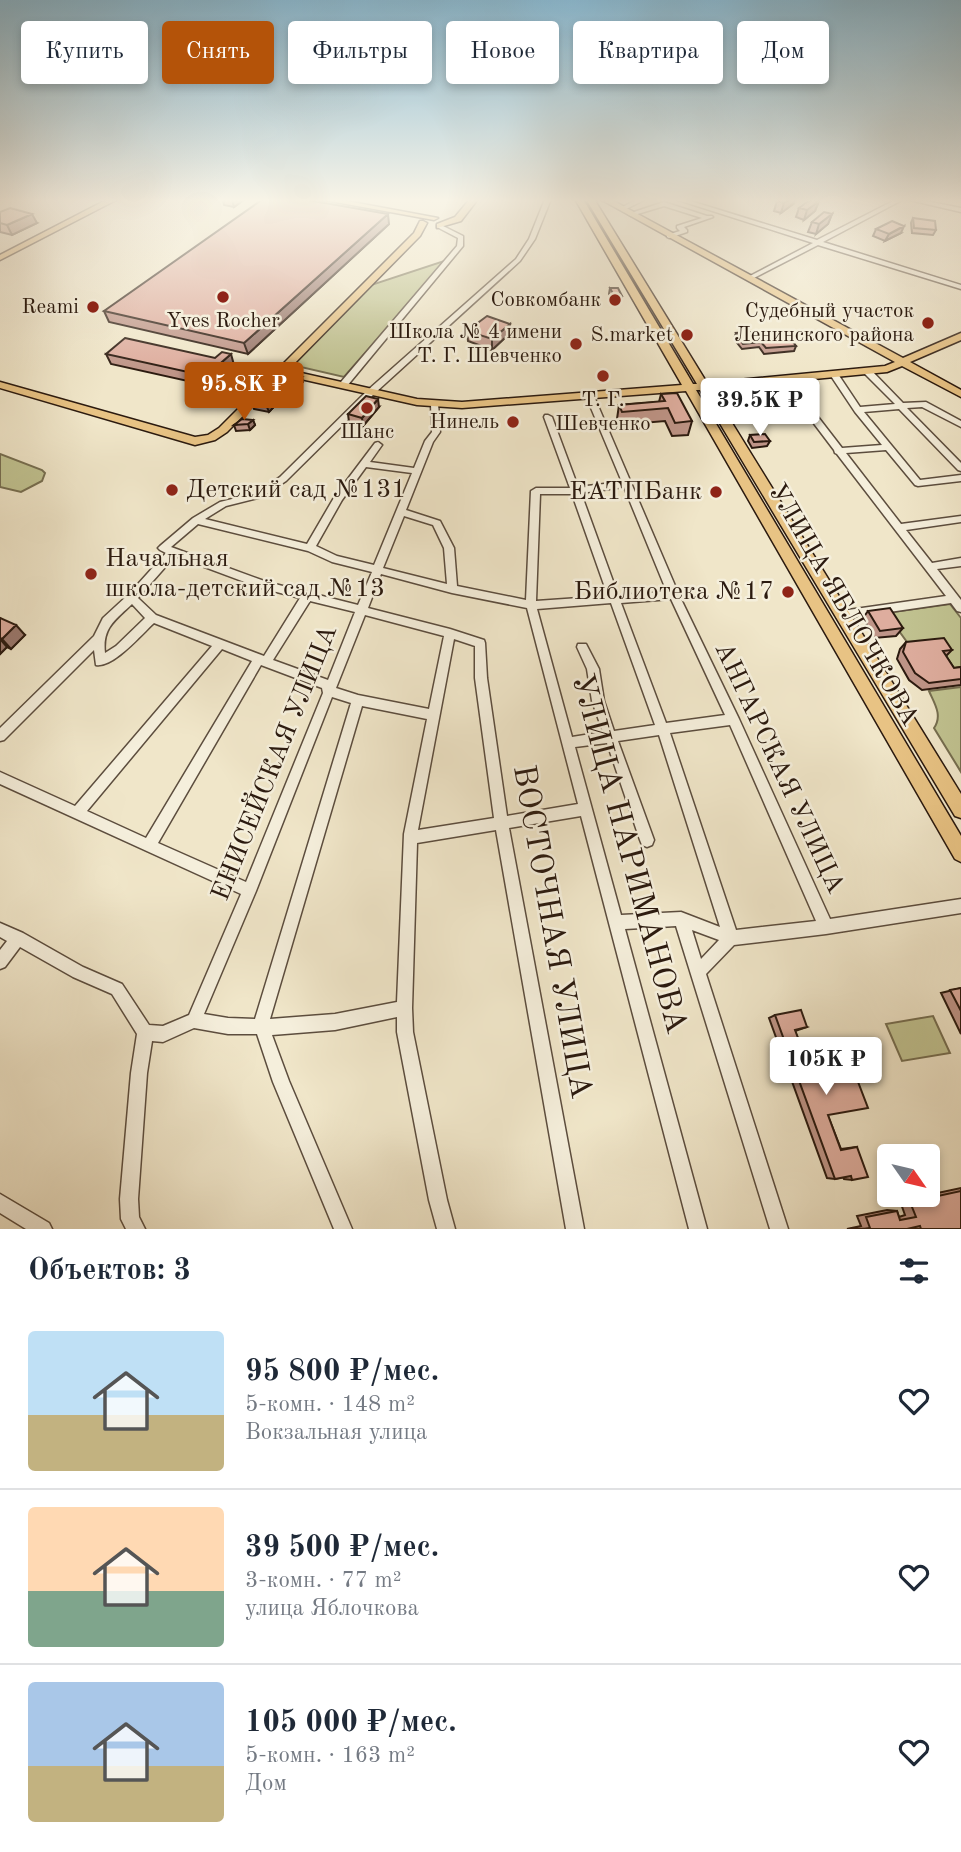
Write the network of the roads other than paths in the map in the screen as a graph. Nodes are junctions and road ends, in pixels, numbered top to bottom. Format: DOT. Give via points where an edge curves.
graph roads {
  1 [pos="395,256"];
  2 [pos="451,256"];
  3 [pos="520,256"];
  4 [pos="615,256"];
  5 [pos="622,256"];
  6 [pos="708,256"];
  7 [pos="791,256"];
  8 [pos="864,256"];
  9 [pos="750,278"];
  10 [pos="961,287"];
  11 [pos="961,336"];
  12 [pos="903,364"];
  13 [pos="280,371"];
  14 [pos="867,371"];
  15 [pos="835,376"];
  16 [pos="785,380"];
  17 [pos="344,384"];
  18 [pos="1,387"];
  19 [pos="696,387"];
  20 [pos="372,391"];
  21 [pos="961,394"];
  22 [pos="590,396"];
  23 [pos="435,405"];
  24 [pos="902,406"];
  25 [pos="858,410"];
  26 [pos="548,417"];
  27 [pos="961,425"];
  28 [pos="378,445"];
  29 [pos="886,447"];
  30 [pos="838,451"];
  31 [pos="365,464"];
  32 [pos="961,468"];
  33 [pos="417,471"];
  34 [pos="961,478"];
  35 [pos="627,484"];
  36 [pos="574,491"];
  37 [pos="401,512"];
  38 [pos="961,519"];
  39 [pos="196,520"];
  40 [pos="898,528"];
  41 [pos="310,548"];
  42 [pos="169,549"];
  43 [pos="961,562"];
  44 [pos="929,567"];
  45 [pos="378,570"];
  46 [pos="452,589"];
  47 [pos="674,595"];
  48 [pos="307,596"];
  49 [pos="132,598"];
  50 [pos="953,599"];
  51 [pos="616,600"];
  52 [pos="531,605"];
  53 [pos="961,608"];
  54 [pos="362,609"];
  55 [pos="841,615"];
  56 [pos="152,618"];
  57 [pos="450,633"];
  58 [pos="98,639"];
  59 [pos="220,644"];
  60 [pos="582,647"];
  61 [pos="262,661"];
  62 [pos="328,688"];
  63 [pos="358,700"];
  64 [pos="433,715"];
  65 [pos="733,719"];
  66 [pos="663,730"];
  67 [pos="0,736"];
  68 [pos="611,737"];
  69 [pos="568,743"];
  70 [pos="0,778"];
  71 [pos="584,810"];
  72 [pos="961,810"];
  73 [pos="78,812"];
  74 [pos="501,822"];
  75 [pos="411,838"];
  76 [pos="647,840"];
  77 [pos="149,846"];
  78 [pos="961,853"];
  79 [pos="249,891"];
  80 [pos="961,906"];
  81 [pos="681,919"];
  82 [pos="615,922"];
  83 [pos="826,927"];
  84 [pos="0,930"];
  85 [pos="731,937"];
  86 [pos="18,938"];
  87 [pos="0,962"];
  88 [pos="698,972"];
  89 [pos="404,1008"];
  90 [pos="194,1020"];
  91 [pos="261,1024"];
  92 [pos="145,1032"];
  93 [pos="0,1203"];
  94 [pos="43,1229"];
  95 [pos="135,1229"];
  96 [pos="343,1229"];
  97 [pos="446,1229"];
  98 [pos="575,1229"];
  99 [pos="698,1229"];
  100 [pos="779,1229"];
  1 -- 13 [label="main road"];
  2 -- 17 [label="street"];
  3 -- 20 [label="street"];
  4 -- 19 [label="main road, УЛИЦА ЯБЛОЧКОВА"];
  5 -- 19 [label="main road, УЛИЦА ЯБЛОЧКОВА"];
  6 -- 9 [label="main road"];
  7 -- 9 [label="street"];
  8 -- 10 [label="street"];
  9 -- 12 [label="main road"];
  11 -- 12 [label="main road"];
  12 -- 14 [label="main road"];
  12 -- 21 [label="main road"];
  13 -- 17 [label="main road"];
  13 -- 18 [label="main road" via="223,430 195,441"];
  14 -- 15 [label="main road"];
  14 -- 24 [label="street"];
  15 -- 16 [label="main road"];
  15 -- 25 [label="street"];
  16 -- 19 [label="main road"];
  16 -- 30 [label="street"];
  17 -- 20 [label="main road"];
  19 -- 22 [label="main road"];
  19 -- 55 [label="main road, УЛИЦА ЯБЛОЧКОВА"];
  19 -- 78 [label="main road, УЛИЦА ЯБЛОЧКОВА"];
  20 -- 23 [label="main road"];
  20 -- 39 [label="street" via="283,479 259,495 223,504"];
  22 -- 23 [label="main road"];
  22 -- 35 [label="street, АНГАРСКАЯ УЛИЦА"];
  23 -- 33 [label="street, ЕНИСЕЙСКАЯ УЛИЦА" via="436,432"];
  24 -- 25 [label="street"];
  24 -- 27 [label="street" via="923,404"];
  24 -- 32 [label="street"];
  25 -- 29 [label="street"];
  26 -- 36 [label="street"];
  28 -- 31 [label="street"];
  29 -- 30 [label="street"];
  29 -- 34 [label="street" via="918,484"];
  30 -- 40 [label="street"];
  31 -- 33 [label="street"];
  31 -- 41 [label="street" via="338,498"];
  33 -- 37 [label="street, ЕНИСЕЙСКАЯ УЛИЦА"];
  35 -- 36 [label="street"];
  35 -- 47 [label="street, АНГАРСКАЯ УЛИЦА"];
  36 -- 51 [label="street"];
  36 -- 52 [label="street, УЛИЦА НАРИМАНОВА" via="536,491"];
  37 -- 45 [label="street, ЕНИСЕЙСКАЯ УЛИЦА"];
  37 -- 46 [label="street" via="436,523 449,548"];
  38 -- 40 [label="street"];
  39 -- 41 [label="street"];
  39 -- 42 [label="street"];
  40 -- 44 [label="street"];
  41 -- 45 [label="street"];
  42 -- 48 [label="street" via="265,586"];
  42 -- 49 [label="street"];
  43 -- 44 [label="street"];
  44 -- 50 [label="street"];
  45 -- 46 [label="street"];
  45 -- 54 [label="street, ЕНИСЕЙСКАЯ УЛИЦА"];
  46 -- 52 [label="street"];
  47 -- 51 [label="street"];
  47 -- 65 [label="street, АНГАРСКАЯ УЛИЦА"];
  48 -- 54 [label="street"];
  48 -- 61 [label="street"];
  49 -- 56 [label="street"];
  49 -- 58 [label="street" via="107,621"];
  50 -- 53 [label="street"];
  50 -- 55 [label="street"];
  51 -- 52 [label="street"];
  51 -- 66 [label="street"];
  52 -- 69 [label="street, УЛИЦА НАРИМАНОВА"];
  54 -- 57 [label="street"];
  54 -- 62 [label="street, ЕНИСЕЙСКАЯ УЛИЦА"];
  55 -- 72 [label="main road, УЛИЦА ЯБЛОЧКОВА"];
  56 -- 58 [label="street" via="100,662"];
  56 -- 59 [label="street"];
  57 -- 64 [label="street"];
  57 -- 74 [label="street, ВОСТОЧНАЯ УЛИЦА" via="480,643"];
  58 -- 67 [label="street"];
  59 -- 61 [label="street"];
  59 -- 73 [label="street"];
  60 -- 68 [label="street" via="593,668"];
  61 -- 62 [label="street"];
  61 -- 77 [label="street"];
  62 -- 63 [label="street"];
  62 -- 79 [label="street, ЕНИСЕЙСКАЯ УЛИЦА"];
  63 -- 64 [label="street"];
  63 -- 91 [label="street"];
  64 -- 75 [label="street"];
  65 -- 66 [label="street"];
  65 -- 83 [label="street, АНГАРСКАЯ УЛИЦА"];
  66 -- 68 [label="street"];
  66 -- 85 [label="street"];
  68 -- 69 [label="street"];
  68 -- 76 [label="street"];
  69 -- 71 [label="street, УЛИЦА НАРИМАНОВА"];
  70 -- 73 [label="street"];
  71 -- 74 [label="street"];
  71 -- 82 [label="street, УЛИЦА НАРИМАНОВА"];
  73 -- 77 [label="street"];
  74 -- 75 [label="street"];
  74 -- 98 [label="street, ВОСТОЧНАЯ УЛИЦА"];
  75 -- 89 [label="street"];
  77 -- 79 [label="street"];
  79 -- 90 [label="street, ЕНИСЕЙСКАЯ УЛИЦА"];
  80 -- 83 [label="street"];
  81 -- 82 [label="street"];
  81 -- 85 [label="street"];
  81 -- 88 [label="street"];
  82 -- 99 [label="street, УЛИЦА НАРИМАНОВА"];
  83 -- 85 [label="street"];
  84 -- 86 [label="street"];
  85 -- 88 [label="street"];
  86 -- 87 [label="street"];
  86 -- 92 [label="street" via="117,989"];
  88 -- 100 [label="street"];
  89 -- 91 [label="street" via="334,1022 281,1027"];
  89 -- 97 [label="street" via="404,1032"];
  90 -- 91 [label="street" via="228,1026"];
  90 -- 92 [label="street" via="163,1034"];
  91 -- 96 [label="street"];
  92 -- 95 [label="street" via="130,1199"];
  93 -- 94 [label="street"];
}
